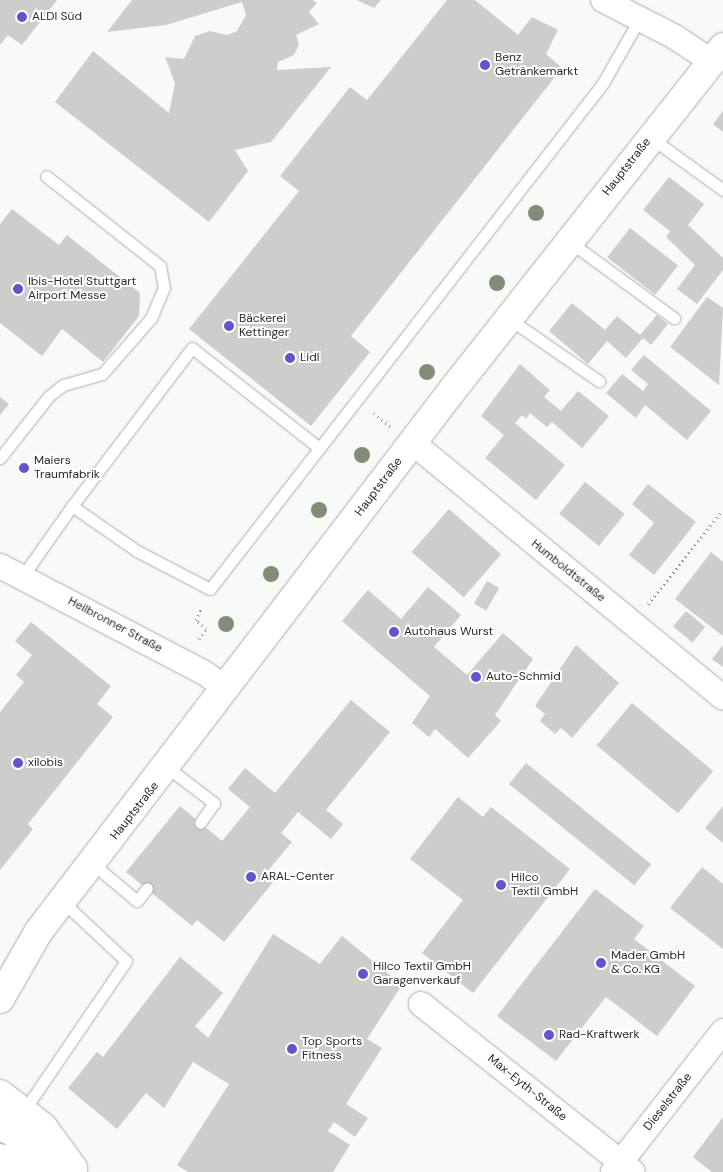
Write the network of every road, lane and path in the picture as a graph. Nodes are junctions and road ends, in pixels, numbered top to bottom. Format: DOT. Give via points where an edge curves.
graph roads {
  1 [pos="603,0"];
  2 [pos="640,18"];
  3 [pos="717,54"];
  4 [pos="650,137"];
  5 [pos="46,176"];
  6 [pos="723,190"];
  7 [pos="568,241"];
  8 [pos="508,318"];
  9 [pos="674,318"];
  10 [pos="599,381"];
  11 [pos="356,399"];
  12 [pos="413,443"];
  13 [pos="319,448"];
  14 [pos="0,458"];
  15 [pos="72,506"];
  16 [pos="723,510"];
  17 [pos="0,566"];
  18 [pos="22,577"];
  19 [pos="210,589"];
  20 [pos="632,624"];
  21 [pos="185,662"];
  22 [pos="227,690"];
  23 [pos="723,698"];
  24 [pos="168,768"];
  25 [pos="200,823"];
  26 [pos="93,864"];
  27 [pos="147,888"];
  28 [pos="63,902"];
  29 [pos="39,931"];
  30 [pos="0,966"];
  31 [pos="0,999"];
  32 [pos="421,1004"];
  33 [pos="723,1031"];
  34 [pos="0,1094"];
  35 [pos="11,1118"];
  36 [pos="0,1158"];
  37 [pos="622,1169"];
  38 [pos="77,1170"];
  1 -- 2 [label="street"];
  2 -- 3 [label="street"];
  2 -- 11 [label="lane" via="603,83"];
  3 -- 4 [label="main road, Hauptstraße"];
  4 -- 6 [label="lane"];
  4 -- 7 [label="main road, Hauptstraße"];
  5 -- 14 [label="lane" via="160,266 164,288 151,318 102,374 56,390"];
  7 -- 8 [label="main road, Hauptstraße"];
  7 -- 9 [label="lane"];
  8 -- 10 [label="lane"];
  8 -- 12 [label="main road, Hauptstraße"];
  11 -- 12 [label="path"];
  11 -- 13 [label="lane"];
  12 -- 20 [label="street, Humboldtstraße"];
  12 -- 22 [label="main road, Hauptstraße"];
  13 -- 15 [label="lane" via="192,348"];
  13 -- 19 [label="lane"];
  15 -- 18 [label="lane"];
  15 -- 19 [label="lane" via="137,551"];
  16 -- 20 [label="path"];
  17 -- 18 [label="street, Heilbronner Straße"];
  18 -- 21 [label="street, Heilbronner Straße"];
  19 -- 21 [label="path" via="196,620 206,629"];
  20 -- 23 [label="street, Humboldtstraße"];
  21 -- 22 [label="street, Heilbronner Straße"];
  22 -- 24 [label="main road, Hauptstraße"];
  24 -- 25 [label="lane" via="214,803"];
  24 -- 26 [label="main road, Hauptstraße"];
  26 -- 27 [label="lane" via="137,901"];
  26 -- 28 [label="main road, Hauptstraße"];
  28 -- 29 [label="main road, Hauptstraße"];
  28 -- 35 [label="lane" via="126,961"];
  29 -- 30 [label="main road, Hauptstraße"];
  29 -- 31 [label="main road, Hauptstraße"];
  32 -- 37 [label="street, Max-Eyth-Straße"];
  33 -- 37 [label="street, Dieselstraße"];
  34 -- 35 [label="main road"];
  35 -- 38 [label="main road" via="43,1127"];
  36 -- 38 [label="main road"];
}
